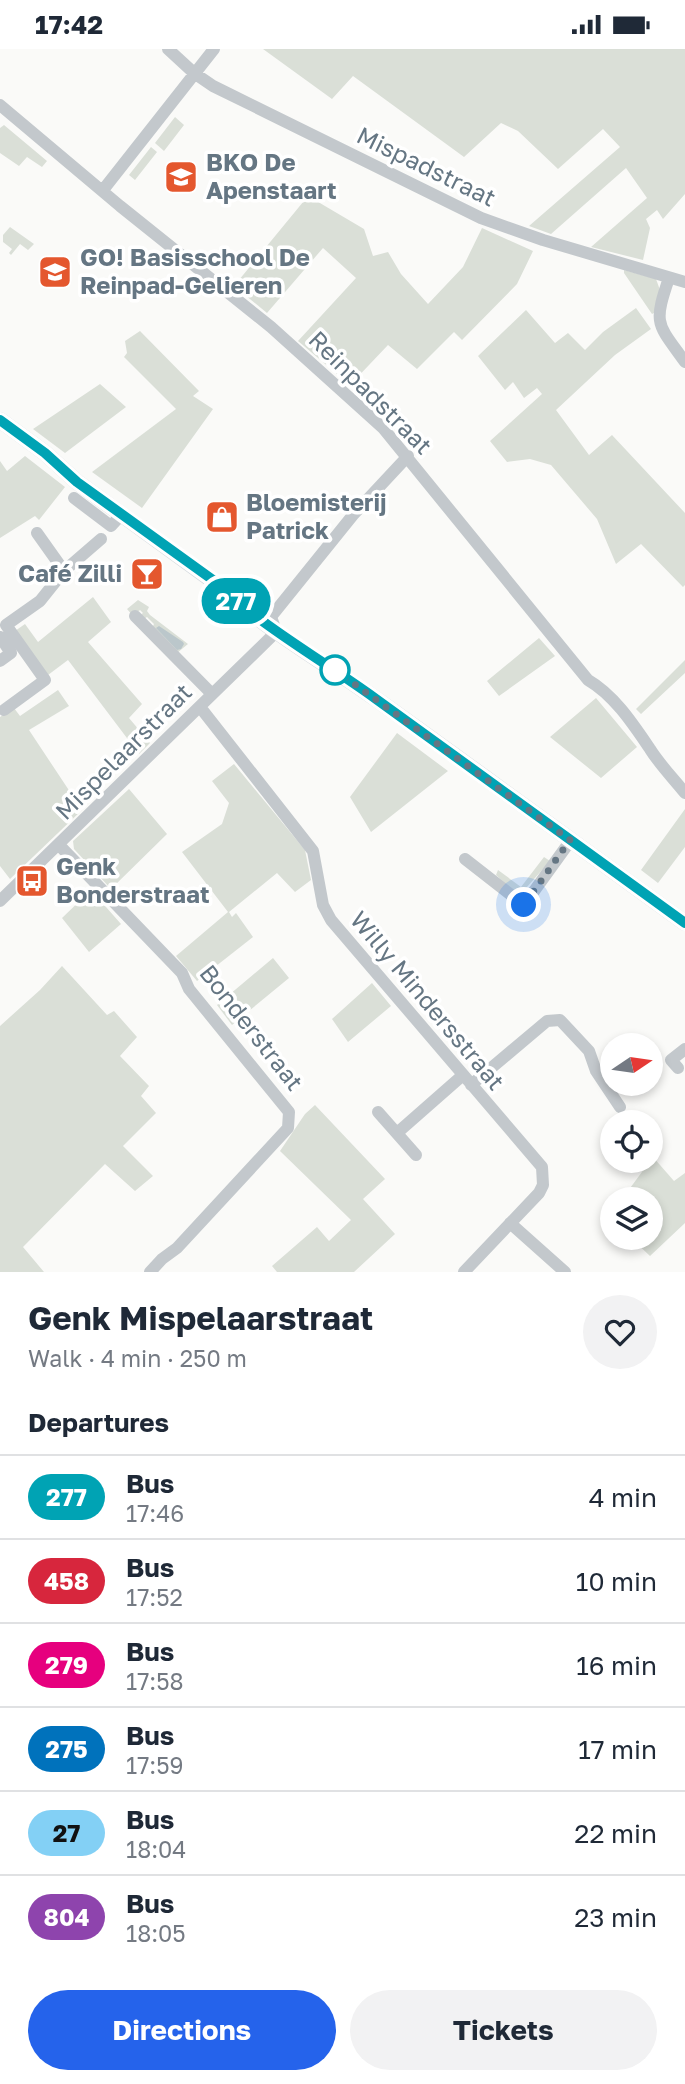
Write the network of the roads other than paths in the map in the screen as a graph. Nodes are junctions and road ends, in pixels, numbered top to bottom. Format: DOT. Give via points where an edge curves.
graph roads {
  1 [pos="169,49"];
  2 [pos="214,49"];
  3 [pos="194,73"];
  4 [pos="0,105"];
  5 [pos="103,190"];
  6 [pos="669,278"];
  7 [pos="685,282"];
  8 [pos="685,362"];
  9 [pos="0,420"];
  10 [pos="408,456"];
  11 [pos="74,498"];
  12 [pos="122,514"];
  13 [pos="37,533"];
  14 [pos="101,539"];
  15 [pos="64,572"];
  16 [pos="135,616"];
  17 [pos="274,624"];
  18 [pos="2,627"];
  19 [pos="7,653"];
  20 [pos="212,694"];
  21 [pos="200,707"];
  22 [pos="4,710"];
  23 [pos="685,793"];
  24 [pos="570,840"];
  25 [pos="60,845"];
  26 [pos="465,859"];
  27 [pos="0,901"];
  28 [pos="685,923"];
  29 [pos="685,1049"];
  30 [pos="678,1068"];
  31 [pos="467,1080"];
  32 [pos="620,1107"];
  33 [pos="379,1112"];
  34 [pos="397,1133"];
  35 [pos="416,1155"];
  36 [pos="510,1223"];
  37 [pos="150,1272"];
  38 [pos="464,1272"];
  39 [pos="565,1272"];
  1 -- 3 [label="street, Mispadstraat"];
  2 -- 3 [label="street"];
  3 -- 5 [label="street"];
  3 -- 6 [label="street, Mispadstraat" via="481,218"];
  4 -- 5 [label="street, Reinpadstraat"];
  5 -- 10 [label="street, Reinpadstraat" via="310,360"];
  6 -- 7 [label="street, Mispadstraat"];
  6 -- 8 [label="street" via="659,323"];
  9 -- 12 [label="main road"];
  10 -- 17 [label="street, Mispelaarstraat" via="353,515"];
  10 -- 23 [label="street, Reinpadstraat" via="588,680 604,689 642,735"];
  11 -- 12 [label="street" via="111,526"];
  12 -- 17 [label="main road" via="231,598"];
  13 -- 15 [label="street"];
  14 -- 15 [label="street"];
  15 -- 18 [label="street" via="40,601"];
  16 -- 20 [label="street"];
  17 -- 20 [label="street, Mispelaarstraat"];
  17 -- 24 [label="main road" via="304,641 335,670"];
  18 -- 19 [label="street"];
  19 -- 22 [label="street" via="46,680"];
  20 -- 21 [label="street, Mispelaarstraat"];
  21 -- 25 [label="street, Mispelaarstraat"];
  21 -- 31 [label="street, Willy Mindersstraat" via="313,851 327,914"];
  24 -- 26 [label="street" via="524,905"];
  24 -- 28 [label="main road"];
  25 -- 27 [label="street, Mispelaarstraat"];
  25 -- 37 [label="street, Bonderstraat" via="182,974 189,989 289,1112 283,1134"];
  29 -- 30 [label="street" via="671,1060"];
  31 -- 32 [label="street" via="547,1021 560,1020 589,1051 596,1071"];
  31 -- 34 [label="street"];
  31 -- 36 [label="street, Willy Mindersstraat" via="542,1167 539,1193"];
  33 -- 34 [label="street"];
  34 -- 35 [label="street"];
  36 -- 38 [label="street, Willy Mindersstraat"];
  36 -- 39 [label="street"];
}
